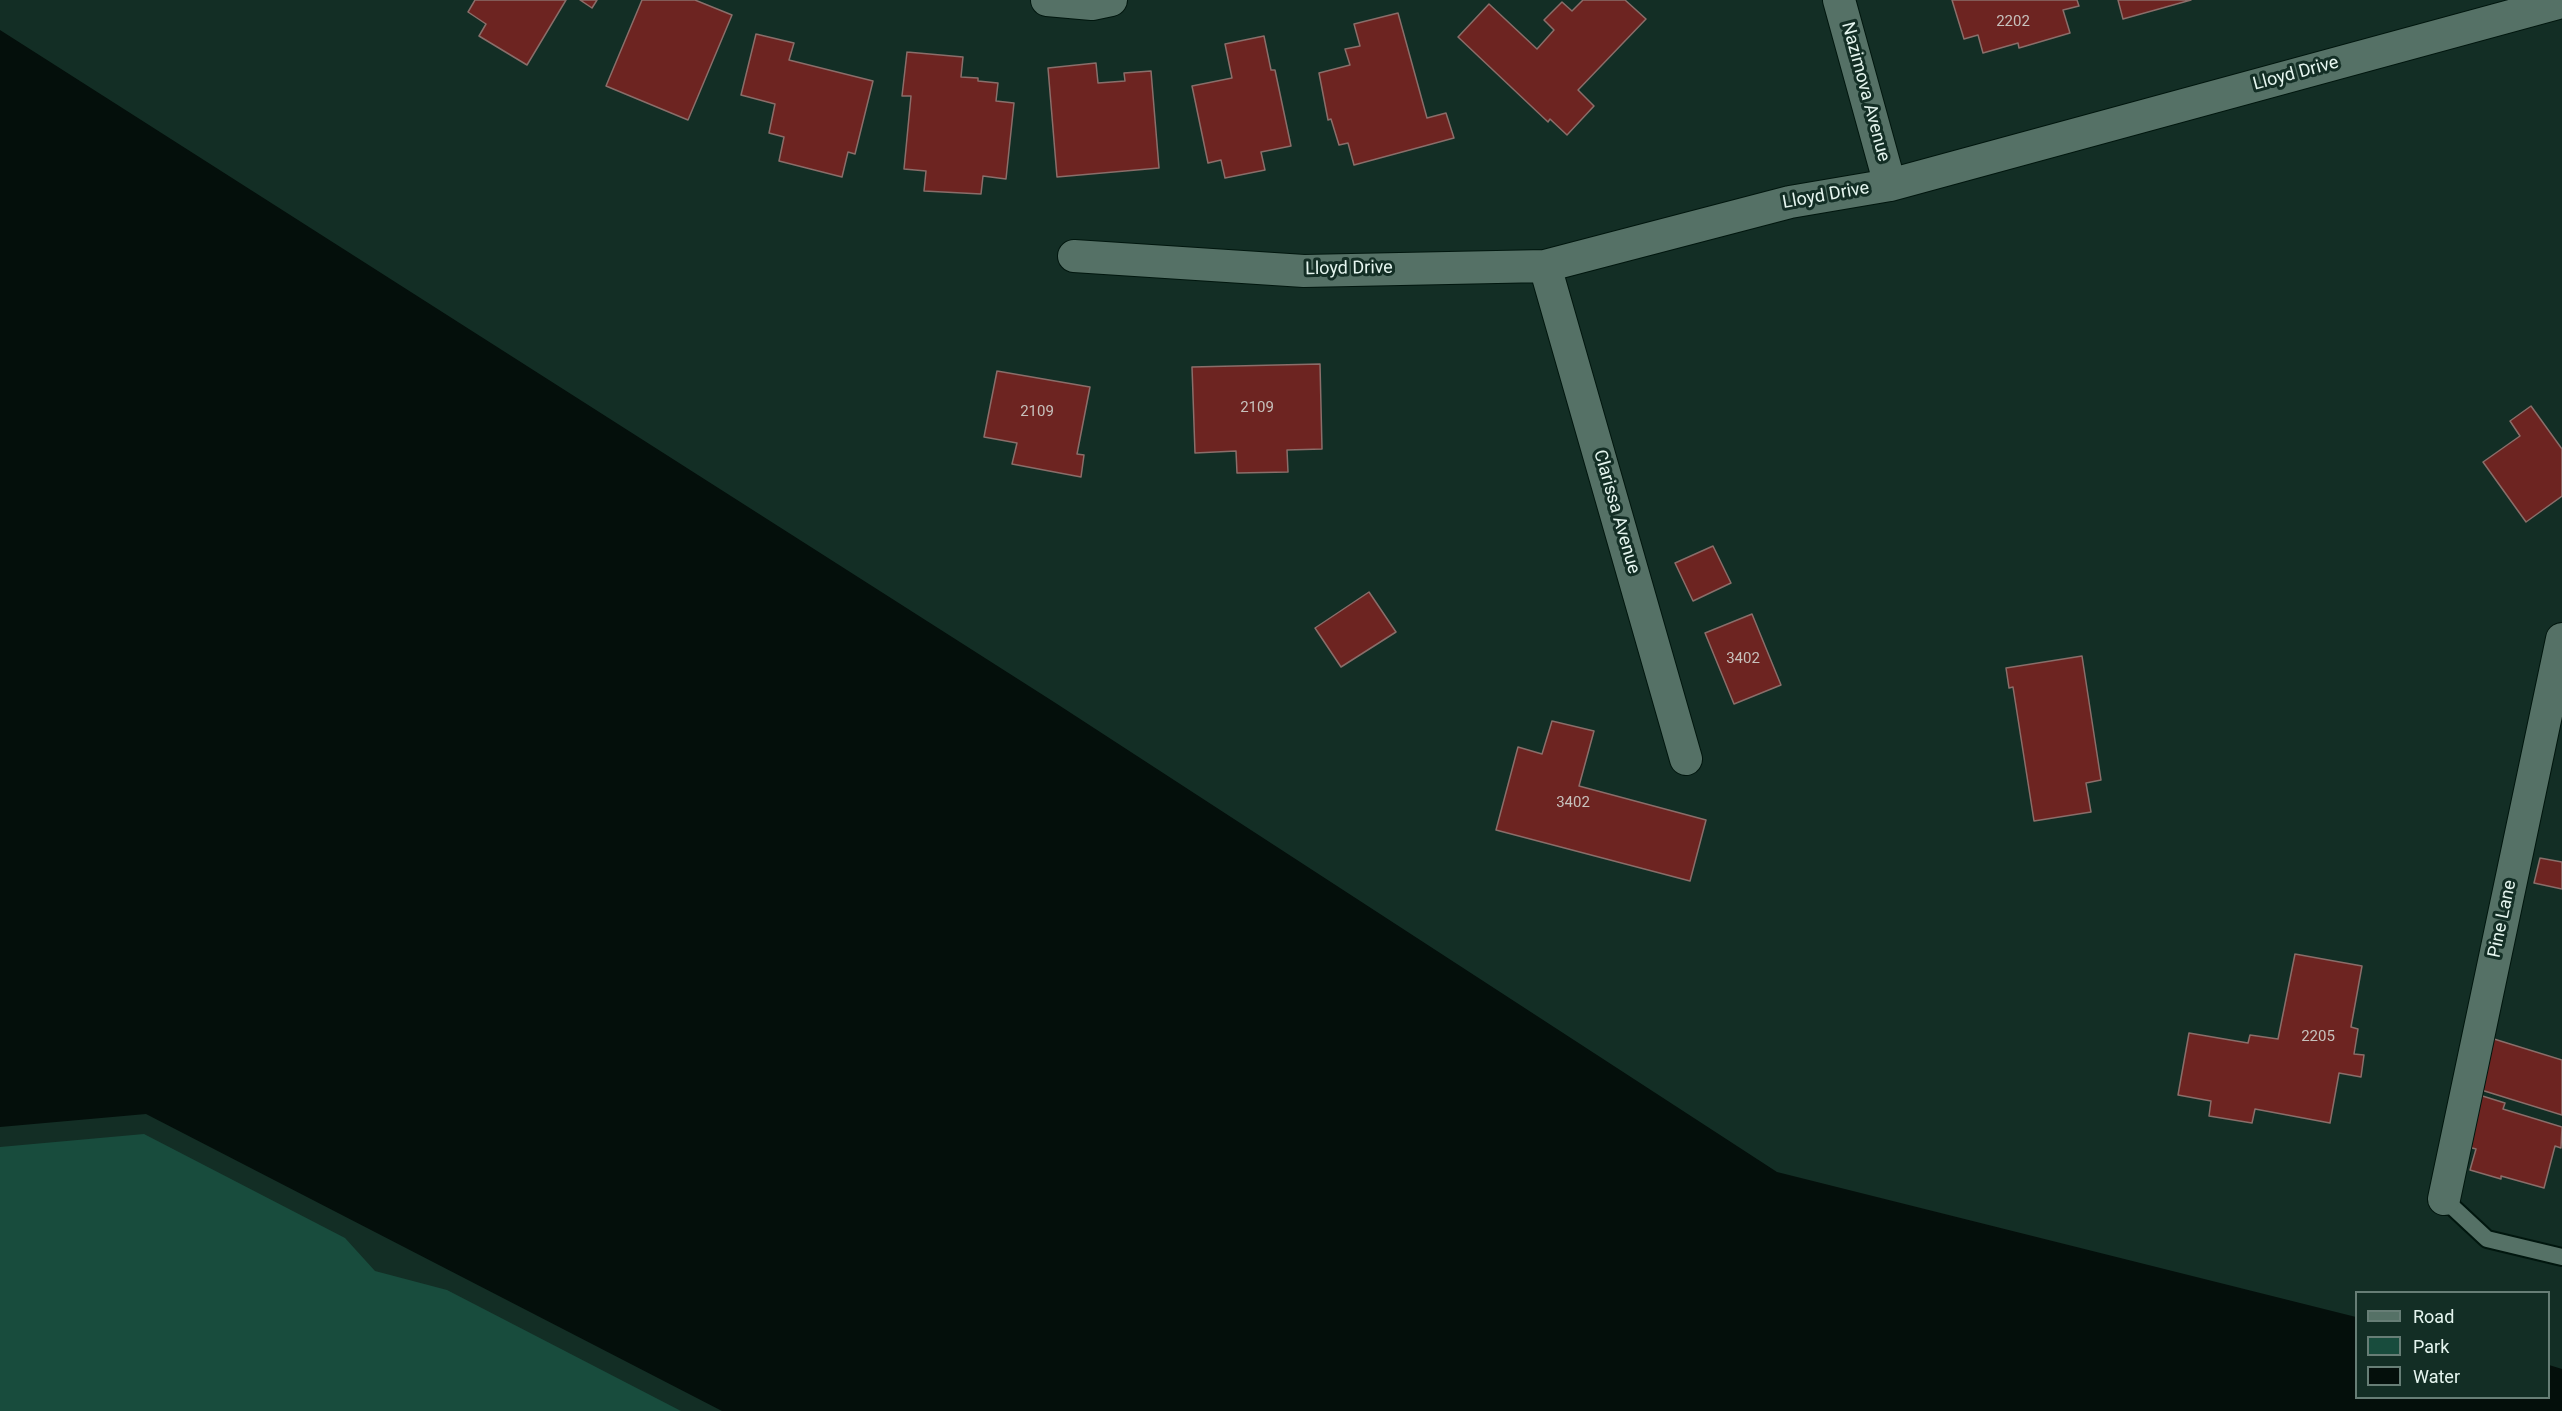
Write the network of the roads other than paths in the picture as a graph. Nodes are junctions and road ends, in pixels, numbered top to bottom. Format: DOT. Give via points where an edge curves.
graph roads {
  1 [pos="1047,0"];
  2 [pos="1111,0"];
  3 [pos="1839,0"];
  4 [pos="2562,2"];
  5 [pos="1890,184"];
  6 [pos="1074,256"];
  7 [pos="1545,266"];
  8 [pos="2562,639"];
  9 [pos="1686,759"];
  10 [pos="2444,1199"];
  11 [pos="2562,1257"];
  1 -- 2 [label="street" via="1092,4"];
  3 -- 5 [label="street, Nazimova Avenue"];
  4 -- 5 [label="street, Lloyd Drive"];
  5 -- 7 [label="street, Lloyd Drive" via="1790,202"];
  6 -- 7 [label="street, Lloyd Drive" via="1304,271"];
  7 -- 9 [label="street, Clarissa Avenue"];
  8 -- 10 [label="street, Pine Lane"];
  10 -- 11 [label="lane" via="2487,1239"];
}
